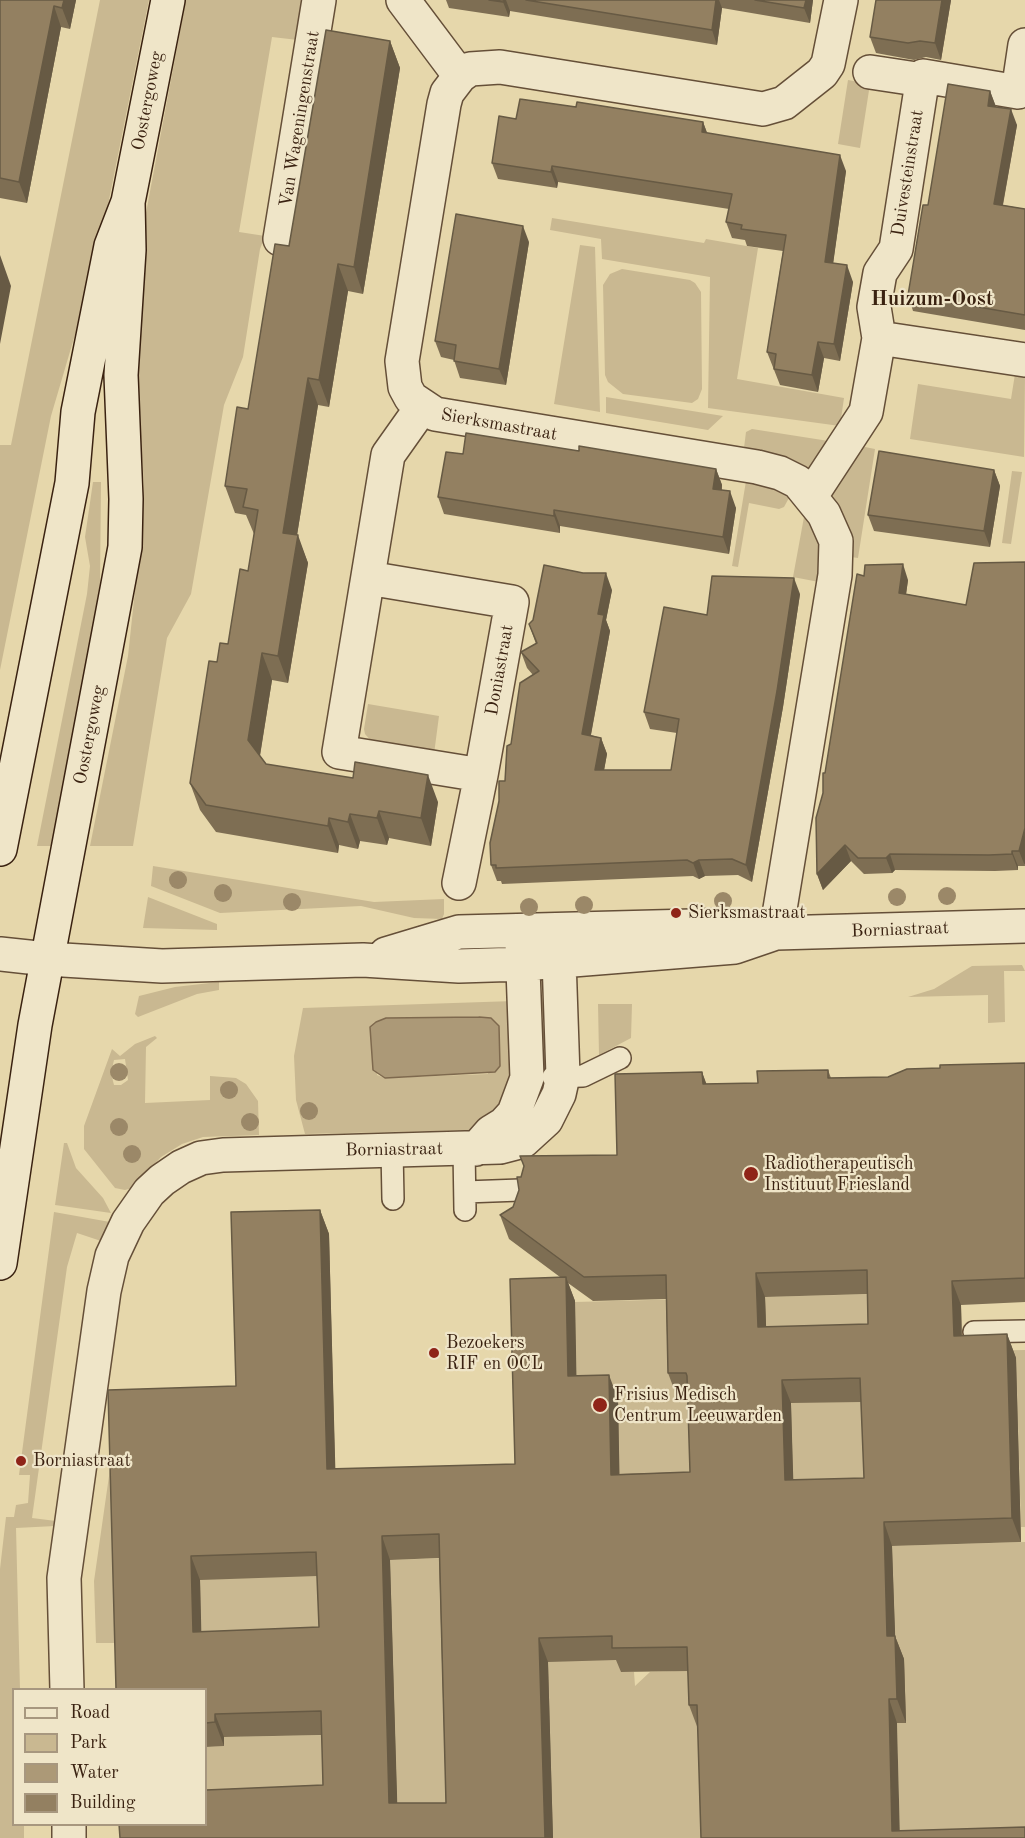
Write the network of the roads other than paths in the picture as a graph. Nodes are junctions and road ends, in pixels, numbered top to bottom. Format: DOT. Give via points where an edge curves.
graph roads {
  1 [pos="168,0"];
  2 [pos="319,0"];
  3 [pos="403,0"];
  4 [pos="841,0"];
  5 [pos="1023,66"];
  6 [pos="870,72"];
  7 [pos="460,76"];
  8 [pos="923,78"];
  9 [pos="128,202"];
  10 [pos="280,239"];
  11 [pos="879,338"];
  12 [pos="1025,360"];
  13 [pos="422,407"];
  14 [pos="811,496"];
  15 [pos="368,578"];
  16 [pos="481,775"];
  17 [pos="0,849"];
  18 [pos="459,883"];
  19 [pos="1025,926"];
  20 [pos="522,930"];
  21 [pos="558,930"];
  22 [pos="776,933"];
  23 [pos="0,954"];
  24 [pos="47,959"];
  25 [pos="363,960"];
  26 [pos="559,962"];
  27 [pos="523,964"];
  28 [pos="620,1058"];
  29 [pos="563,1076"];
  30 [pos="527,1078"];
  31 [pos="470,1149"];
  32 [pos="392,1150"];
  33 [pos="520,1190"];
  34 [pos="393,1199"];
  35 [pos="0,1263"];
  36 [pos="1025,1331"];
  37 [pos="974,1332"];
  38 [pos="67,1688"];
  1 -- 9 [label="street, Oostergoweg"];
  2 -- 10 [label="street, Van Wageningenstraat"];
  3 -- 7 [label="street"];
  4 -- 7 [label="street" via="828,64 822,73 784,103 763,109 500,67 470,69"];
  5 -- 8 [label="street" via="1018,92"];
  6 -- 8 [label="street"];
  7 -- 13 [label="street, Sierksmastraat" via="444,104 402,361 405,387"];
  8 -- 11 [label="street, Duivesteinstraat" via="896,249 880,273 874,307"];
  9 -- 17 [label="street, Oostergoweg" via="111,246 78,412 72,483"];
  9 -- 24 [label="street, Oostergoweg" via="121,375 125,547"];
  11 -- 12 [label="street"];
  11 -- 14 [label="street, Duivesteinstraat" via="866,412"];
  13 -- 14 [label="street, Sierksmastraat" via="454,419 757,467 798,482"];
  13 -- 15 [label="street" via="387,455"];
  14 -- 22 [label="street, Sierksmastraat" via="834,531 837,552"];
  15 -- 16 [label="street" via="339,752"];
  15 -- 16 [label="street, Doniastraat" via="512,602"];
  16 -- 18 [label="street, Doniastraat"];
  19 -- 22 [label="street, Borniastraat"];
  20 -- 21 [label="street, Borniastraat"];
  20 -- 25 [label="street, Borniastraat" via="459,932"];
  20 -- 27 [label="street"];
  21 -- 22 [label="street, Borniastraat" via="731,925"];
  21 -- 26 [label="street, Borniastraat"];
  22 -- 26 [label="street, Borniastraat" via="735,947"];
  23 -- 24 [label="street, Borniastraat"];
  24 -- 25 [label="street, Borniastraat" via="162,966"];
  24 -- 35 [label="street, Oostergoweg"];
  25 -- 27 [label="street, Borniastraat" via="459,966"];
  26 -- 27 [label="street, Borniastraat"];
  26 -- 29 [label="street, Borniastraat"];
  27 -- 30 [label="street"];
  28 -- 29 [label="lane" via="583,1076"];
  29 -- 30 [label="lane"];
  29 -- 31 [label="street, Borniastraat" via="552,1110 523,1141"];
  30 -- 31 [label="street" via="514,1113"];
  31 -- 32 [label="street, Borniastraat"];
  31 -- 33 [label="lane" via="465,1201"];
  32 -- 34 [label="lane"];
  32 -- 38 [label="street, Borniastraat" via="201,1158 162,1180 128,1222 112,1256 104,1291 64,1578"];
  36 -- 37 [label="lane"];
}
